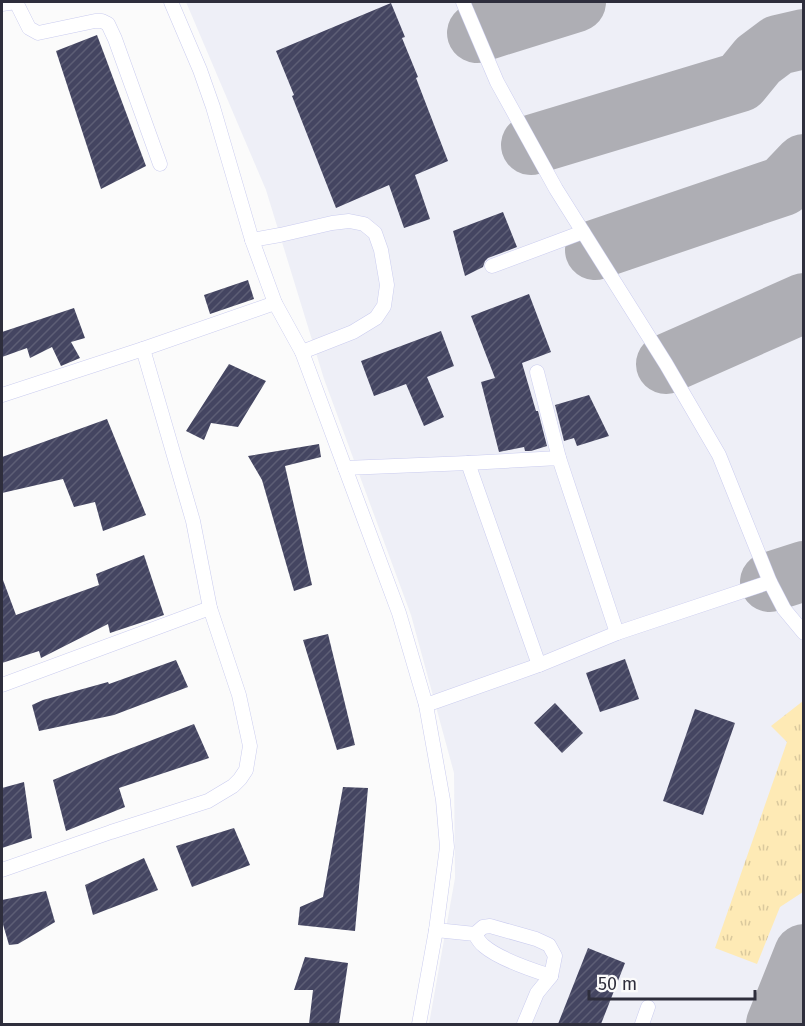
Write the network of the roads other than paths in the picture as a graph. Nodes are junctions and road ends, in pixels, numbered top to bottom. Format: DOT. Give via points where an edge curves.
graph roads {
  1 [pos="171,2"];
  2 [pos="463,2"];
  3 [pos="2,4"];
  4 [pos="160,164"];
  5 [pos="583,231"];
  6 [pos="252,240"];
  7 [pos="492,266"];
  8 [pos="274,303"];
  9 [pos="142,349"];
  10 [pos="302,352"];
  11 [pos="537,372"];
  12 [pos="2,395"];
  13 [pos="559,458"];
  14 [pos="468,463"];
  15 [pos="345,468"];
  16 [pos="770,582"];
  17 [pos="210,608"];
  18 [pos="616,633"];
  19 [pos="804,633"];
  20 [pos="539,665"];
  21 [pos="2,685"];
  22 [pos="426,705"];
  23 [pos="2,870"];
  24 [pos="436,930"];
  25 [pos="475,934"];
  26 [pos="551,976"];
  27 [pos="648,1007"];
  28 [pos="419,1024"];
  29 [pos="524,1024"];
  30 [pos="642,1024"];
  1 -- 6 [label="lane" via="213,107"];
  2 -- 5 [label="lane" via="497,82"];
  3 -- 4 [label="lane" via="16,2 28,28 38,33 95,21 108,24"];
  5 -- 7 [label="lane"];
  5 -- 16 [label="lane" via="719,455"];
  6 -- 8 [label="lane"];
  6 -- 10 [label="lane" via="349,220 364,224 375,233 387,285 384,306 376,318 353,332"];
  8 -- 9 [label="lane"];
  8 -- 10 [label="lane"];
  9 -- 12 [label="lane"];
  9 -- 17 [label="lane" via="193,521"];
  10 -- 15 [label="lane"];
  11 -- 13 [label="lane"];
  13 -- 14 [label="lane"];
  13 -- 18 [label="lane"];
  14 -- 15 [label="lane"];
  14 -- 20 [label="lane"];
  15 -- 22 [label="lane" via="399,613"];
  16 -- 18 [label="lane"];
  16 -- 19 [label="lane" via="784,609"];
  17 -- 21 [label="lane"];
  17 -- 23 [label="lane" via="239,695 250,746 246,770 240,779 208,801"];
  18 -- 20 [label="lane"];
  20 -- 22 [label="lane"];
  22 -- 24 [label="lane" via="447,847"];
  24 -- 25 [label="lane"];
  24 -- 28 [label="lane"];
  25 -- 26 [label="lane" via="483,945 498,954"];
  25 -- 26 [label="lane" via="490,926 549,945 555,956"];
  26 -- 29 [label="lane" via="537,993"];
  27 -- 30 [label="lane"];
}
